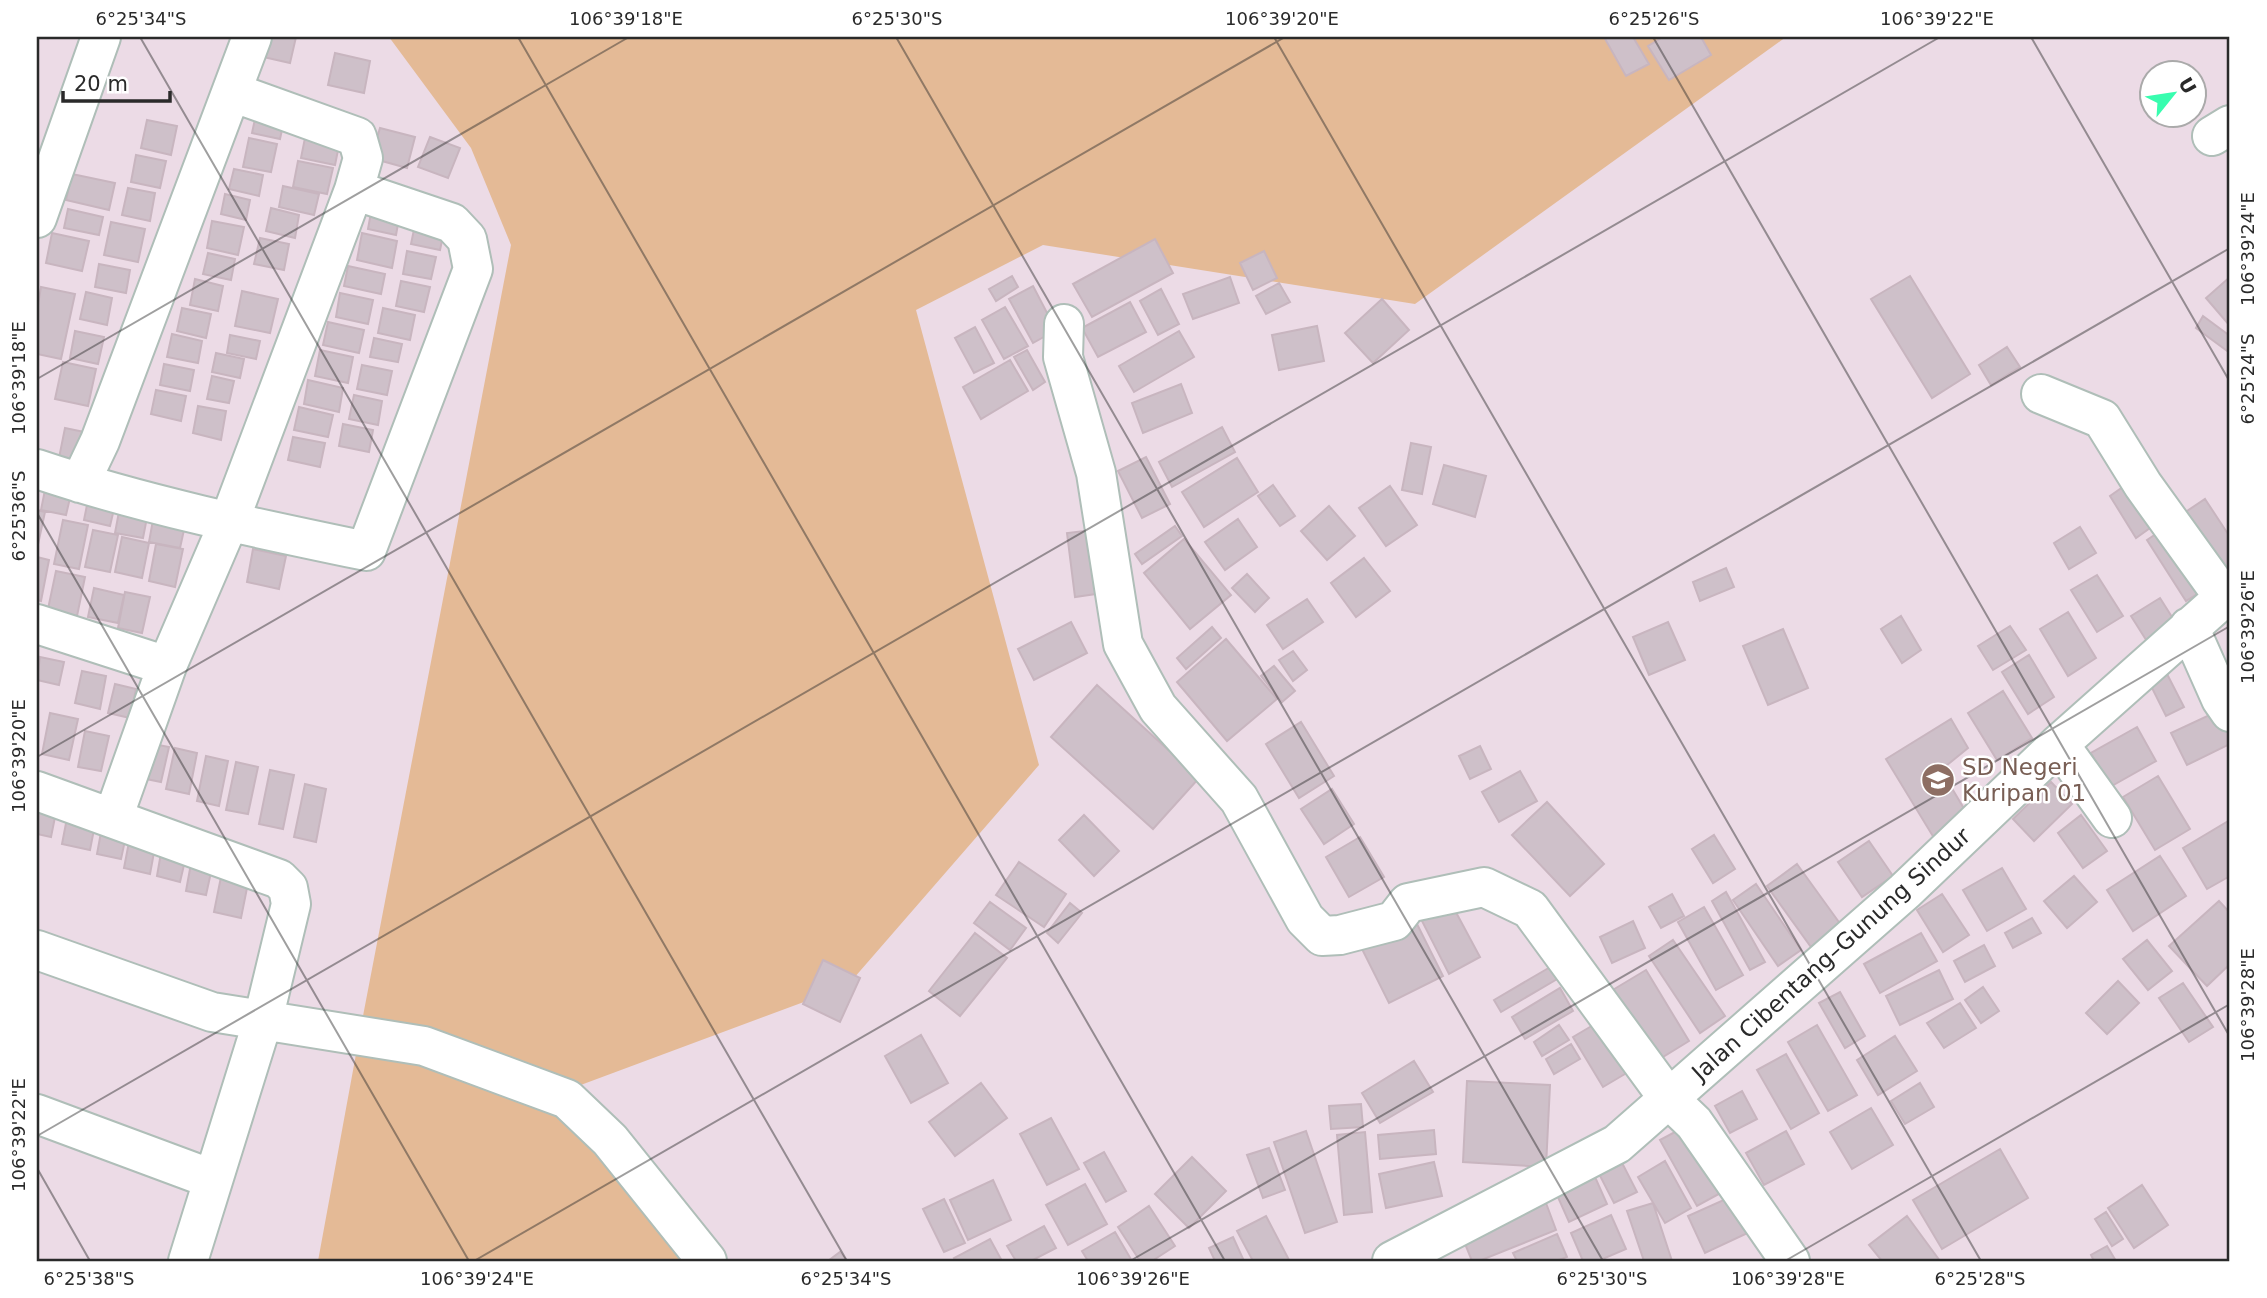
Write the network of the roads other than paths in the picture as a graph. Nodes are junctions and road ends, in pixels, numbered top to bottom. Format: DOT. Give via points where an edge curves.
graph roads {
  1 [pos="101,37"];
  2 [pos="252,37"];
  3 [pos="232,92"];
  4 [pos="354,190"];
  5 [pos="37,218"];
  6 [pos="1064,324"];
  7 [pos="2041,394"];
  8 [pos="37,469"];
  9 [pos="80,484"];
  10 [pos="229,522"];
  11 [pos="2228,595"];
  12 [pos="37,624"];
  13 [pos="2189,627"];
  14 [pos="167,666"];
  15 [pos="2230,712"];
  16 [pos="2059,744"];
  17 [pos="37,791"];
  18 [pos="113,817"];
  19 [pos="2112,818"];
  20 [pos="37,950"];
  21 [pos="263,1020"];
  22 [pos="1669,1099"];
  23 [pos="37,1114"];
  24 [pos="212,1179"];
  25 [pos="188,1261"];
  26 [pos="707,1261"];
  27 [pos="1392,1261"];
  28 [pos="1790,1261"];
  1 -- 5 [label="street"];
  2 -- 3 [label="street"];
  3 -- 4 [label="street" via="358,136 363,158"];
  3 -- 9 [label="street"];
  4 -- 10 [label="street"];
  4 -- 10 [label="street" via="452,223 467,239 473,269 366,551"];
  6 -- 22 [label="street" via="1063,357 1096,473 1123,645 1158,708 1239,799 1305,919 1322,936 1340,935 1394,921 1408,903 1483,887 1530,909"];
  7 -- 11 [label="street" via="2102,419 2143,485"];
  8 -- 9 [label="street"];
  9 -- 10 [label="street"];
  10 -- 14 [label="street"];
  11 -- 13 [label="street, Jalan Cibentang–Gunung Sindur"];
  12 -- 14 [label="street"];
  13 -- 15 [label="street"];
  13 -- 16 [label="street, Jalan Cibentang–Gunung Sindur"];
  14 -- 18 [label="street"];
  16 -- 19 [label="street"];
  16 -- 22 [label="street, Jalan Cibentang–Gunung Sindur" via="1905,891"];
  17 -- 18 [label="street"];
  18 -- 21 [label="street" via="279,879 288,888 291,904"];
  20 -- 21 [label="street" via="212,1012"];
  21 -- 24 [label="street"];
  21 -- 26 [label="street" via="424,1046 567,1099 610,1140"];
  22 -- 27 [label="street, Jalan Cibentang–Gunung Sindur" via="1617,1144"];
  22 -- 28 [label="street" via="1694,1123"];
  23 -- 24 [label="street"];
  24 -- 25 [label="street"];
}
